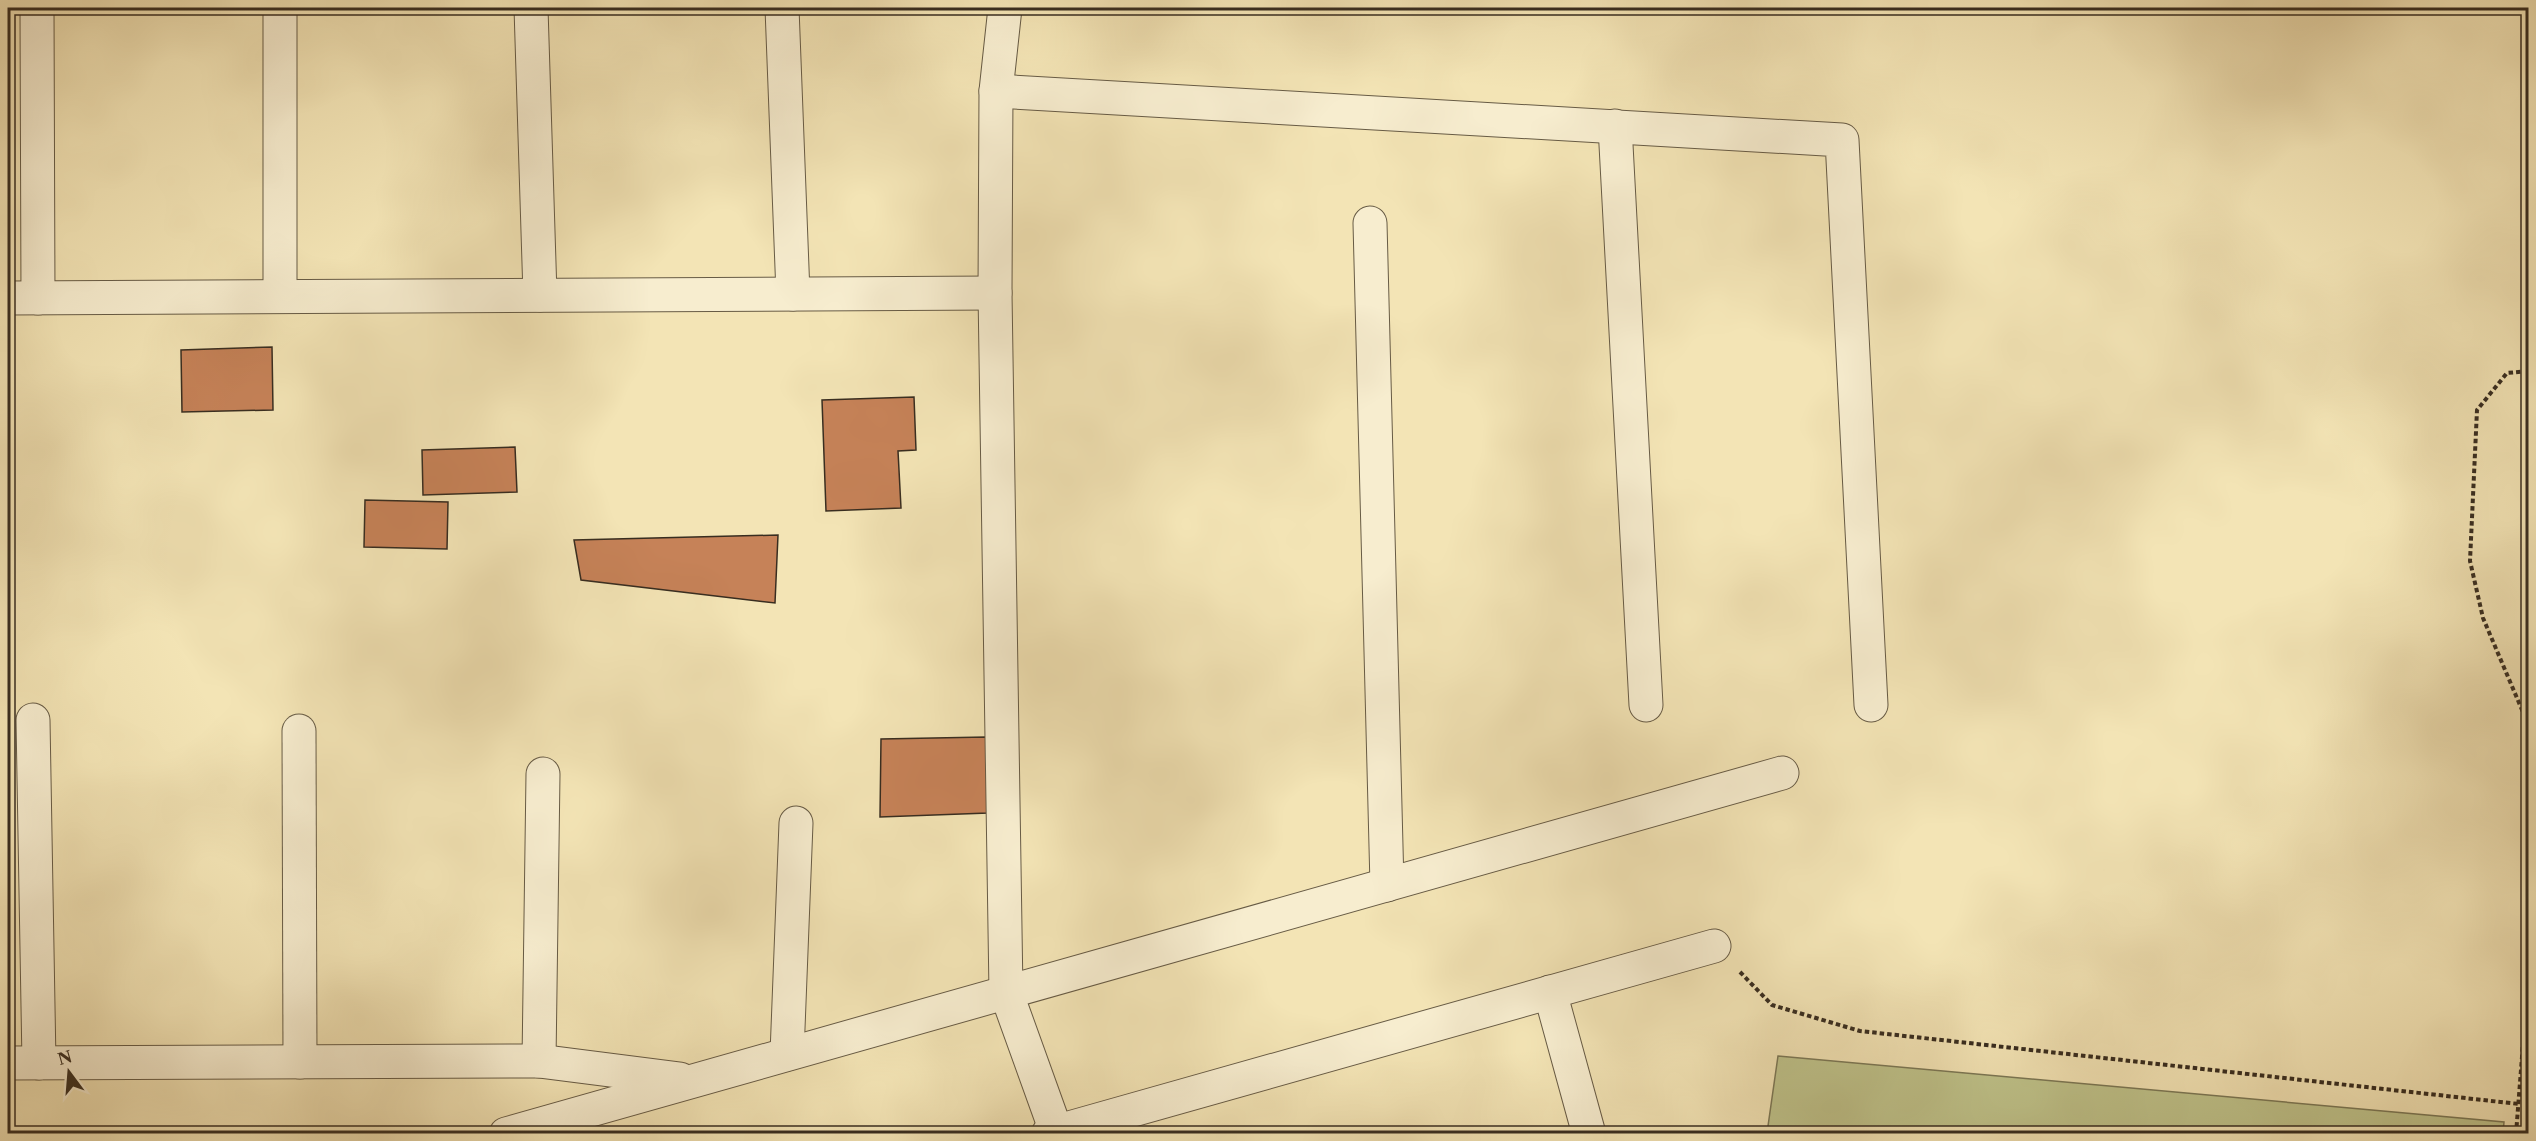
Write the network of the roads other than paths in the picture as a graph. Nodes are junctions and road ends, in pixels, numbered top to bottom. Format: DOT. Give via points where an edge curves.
graph roads {
  1 [pos="37,8"];
  2 [pos="280,8"];
  3 [pos="531,8"];
  4 [pos="782,8"];
  5 [pos="1005,8"];
  6 [pos="996,91"];
  7 [pos="1615,126"];
  8 [pos="1370,223"];
  9 [pos="995,293"];
  10 [pos="793,294"];
  11 [pos="540,295"];
  12 [pos="280,296"];
  13 [pos="23,298"];
  14 [pos="1646,705"];
  15 [pos="1871,705"];
  16 [pos="33,720"];
  17 [pos="299,731"];
  18 [pos="1782,773"];
  19 [pos="543,774"];
  20 [pos="796,823"];
  21 [pos="1387,885"];
  22 [pos="1714,946"];
  23 [pos="1006,992"];
  24 [pos="1550,992"];
  25 [pos="787,1054"];
  26 [pos="539,1061"];
  27 [pos="300,1062"];
  28 [pos="23,1063"];
  29 [pos="694,1081"];
  30 [pos="1052,1132"];
  31 [pos="506,1134"];
  32 [pos="1588,1134"];
  1 -- 13 [label="street"];
  2 -- 12 [label="street"];
  3 -- 11 [label="street"];
  4 -- 10 [label="street"];
  5 -- 6 [label="street"];
  6 -- 7 [label="street"];
  6 -- 9 [label="street"];
  7 -- 14 [label="street"];
  7 -- 15 [label="street" via="1842,140"];
  8 -- 21 [label="street"];
  9 -- 10 [label="street"];
  9 -- 23 [label="street"];
  10 -- 11 [label="street"];
  11 -- 12 [label="street"];
  12 -- 13 [label="street"];
  16 -- 28 [label="street"];
  17 -- 27 [label="street"];
  18 -- 21 [label="street"];
  19 -- 26 [label="street"];
  20 -- 25 [label="street"];
  21 -- 23 [label="street"];
  22 -- 24 [label="street"];
  23 -- 25 [label="street"];
  23 -- 30 [label="street"];
  24 -- 30 [label="street"];
  24 -- 32 [label="street"];
  25 -- 29 [label="street"];
  26 -- 27 [label="street"];
  26 -- 29 [label="street"];
  27 -- 28 [label="street"];
  29 -- 31 [label="street"];
}
